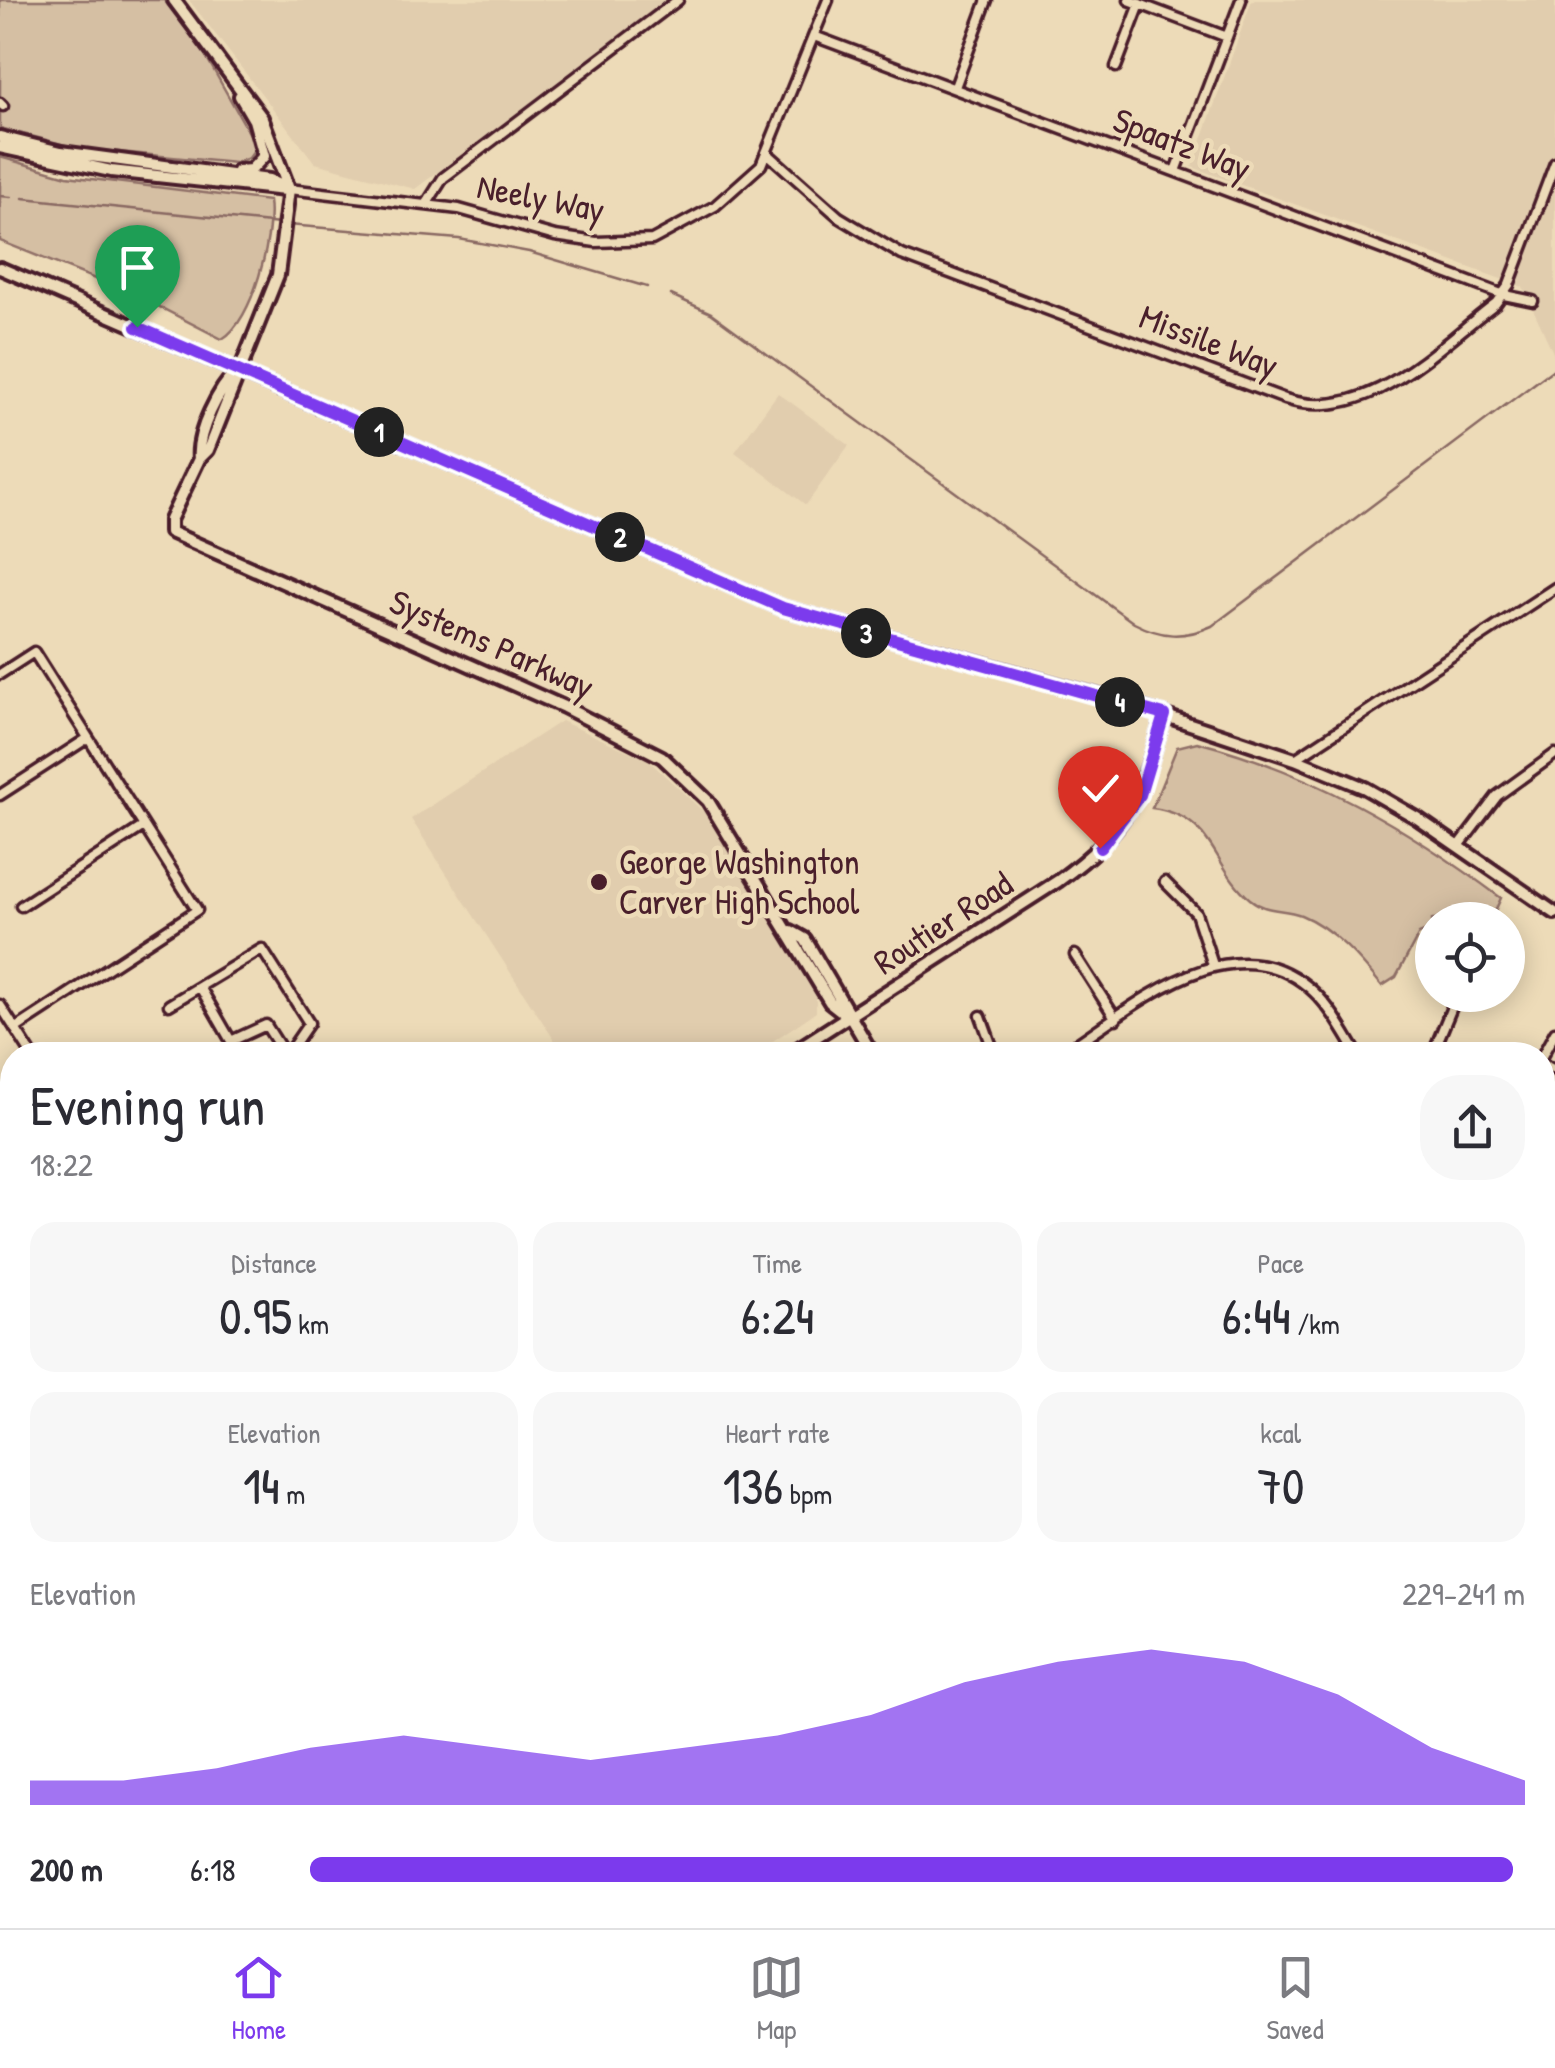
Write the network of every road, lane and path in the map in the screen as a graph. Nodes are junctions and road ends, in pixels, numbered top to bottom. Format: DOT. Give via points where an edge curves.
graph roads {
  1 [pos="174,0"];
  2 [pos="678,0"];
  3 [pos="828,0"];
  4 [pos="988,0"];
  5 [pos="1129,0"];
  6 [pos="1241,0"];
  7 [pos="1140,4"];
  8 [pos="814,36"];
  9 [pos="1227,37"];
  10 [pos="1116,67"];
  11 [pos="225,68"];
  12 [pos="954,87"];
  13 [pos="0,137"];
  14 [pos="0,147"];
  15 [pos="766,152"];
  16 [pos="1555,163"];
  17 [pos="194,170"];
  18 [pos="1176,171"];
  19 [pos="289,189"];
  20 [pos="426,205"];
  21 [pos="0,268"];
  22 [pos="1504,295"];
  23 [pos="1533,301"];
  24 [pos="238,370"];
  25 [pos="1555,588"];
  26 [pos="0,674"];
  27 [pos="1164,715"];
  28 [pos="88,738"];
  29 [pos="1555,754"];
  30 [pos="1295,759"];
  31 [pos="0,795"];
  32 [pos="144,826"];
  33 [pos="1459,846"];
  34 [pos="1165,882"];
  35 [pos="20,906"];
  36 [pos="1555,914"];
  37 [pos="1075,955"];
  38 [pos="1213,965"];
  39 [pos="200,987"];
  40 [pos="169,1004"];
  41 [pos="0,1005"];
  42 [pos="1450,1012"];
  43 [pos="981,1016"];
  44 [pos="848,1017"];
  45 [pos="1116,1020"];
  46 [pos="15,1029"];
  47 [pos="24,1042"];
  48 [pos="277,1042"];
  49 [pos="295,1042"];
  50 [pos="809,1042"];
  51 [pos="865,1042"];
  52 [pos="990,1042"];
  53 [pos="1081,1042"];
  54 [pos="1350,1042"];
  55 [pos="1437,1042"];
  1 -- 11 [label="street"];
  2 -- 20 [label="street" via="443,178"];
  3 -- 8 [label="street, Neely Way"];
  4 -- 12 [label="street"];
  5 -- 7 [label="street"];
  6 -- 9 [label="street"];
  7 -- 9 [label="street"];
  7 -- 10 [label="street"];
  8 -- 12 [label="street, Spaatz Way"];
  8 -- 15 [label="street, Neely Way"];
  9 -- 18 [label="street"];
  11 -- 17 [label="street" via="254,120 264,156 244,172"];
  11 -- 19 [label="street" via="270,134"];
  12 -- 18 [label="street, Spaatz Way"];
  13 -- 17 [label="street"];
  14 -- 19 [label="street" via="111,171"];
  15 -- 20 [label="street, Neely Way" via="762,165 716,206 652,240 555,236"];
  15 -- 22 [label="street, Missile Way" via="839,217 902,254 1310,406 1369,396"];
  16 -- 22 [label="street"];
  17 -- 19 [label="street" via="270,180"];
  18 -- 22 [label="street, Spaatz Way"];
  19 -- 20 [label="street, Neely Way"];
  19 -- 24 [label="street, Systems Parkway" via="272,292"];
  21 -- 24 [label="street"];
  22 -- 23 [label="street, Spaatz Way"];
  24 -- 27 [label="street" via="783,608"];
  24 -- 44 [label="street, Systems Parkway" via="208,450 170,520 174,536 411,637 662,757 708,801 830,1002"];
  25 -- 30 [label="street"];
  26 -- 28 [label="street" via="34,652"];
  27 -- 30 [label="street"];
  27 -- 44 [label="street, Routier Road" via="1140,795 1100,848"];
  28 -- 31 [label="street"];
  28 -- 32 [label="street"];
  29 -- 33 [label="street" via="1497,796"];
  30 -- 33 [label="street" via="1365,788"];
  32 -- 35 [label="street"];
  32 -- 46 [label="street" via="197,910"];
  33 -- 36 [label="street"];
  34 -- 38 [label="street" via="1196,913"];
  37 -- 45 [label="street"];
  38 -- 45 [label="street"];
  38 -- 54 [label="street" via="1251,962 1296,978 1324,1003"];
  39 -- 40 [label="street"];
  39 -- 48 [label="street" via="231,1041 266,1025"];
  39 -- 49 [label="street" via="262,949 309,1023"];
  41 -- 46 [label="street"];
  42 -- 55 [label="street"];
  43 -- 52 [label="street"];
  44 -- 50 [label="street, Routier Road"];
  44 -- 51 [label="street, Systems Parkway"];
  45 -- 53 [label="street"];
  46 -- 47 [label="street"];
}
